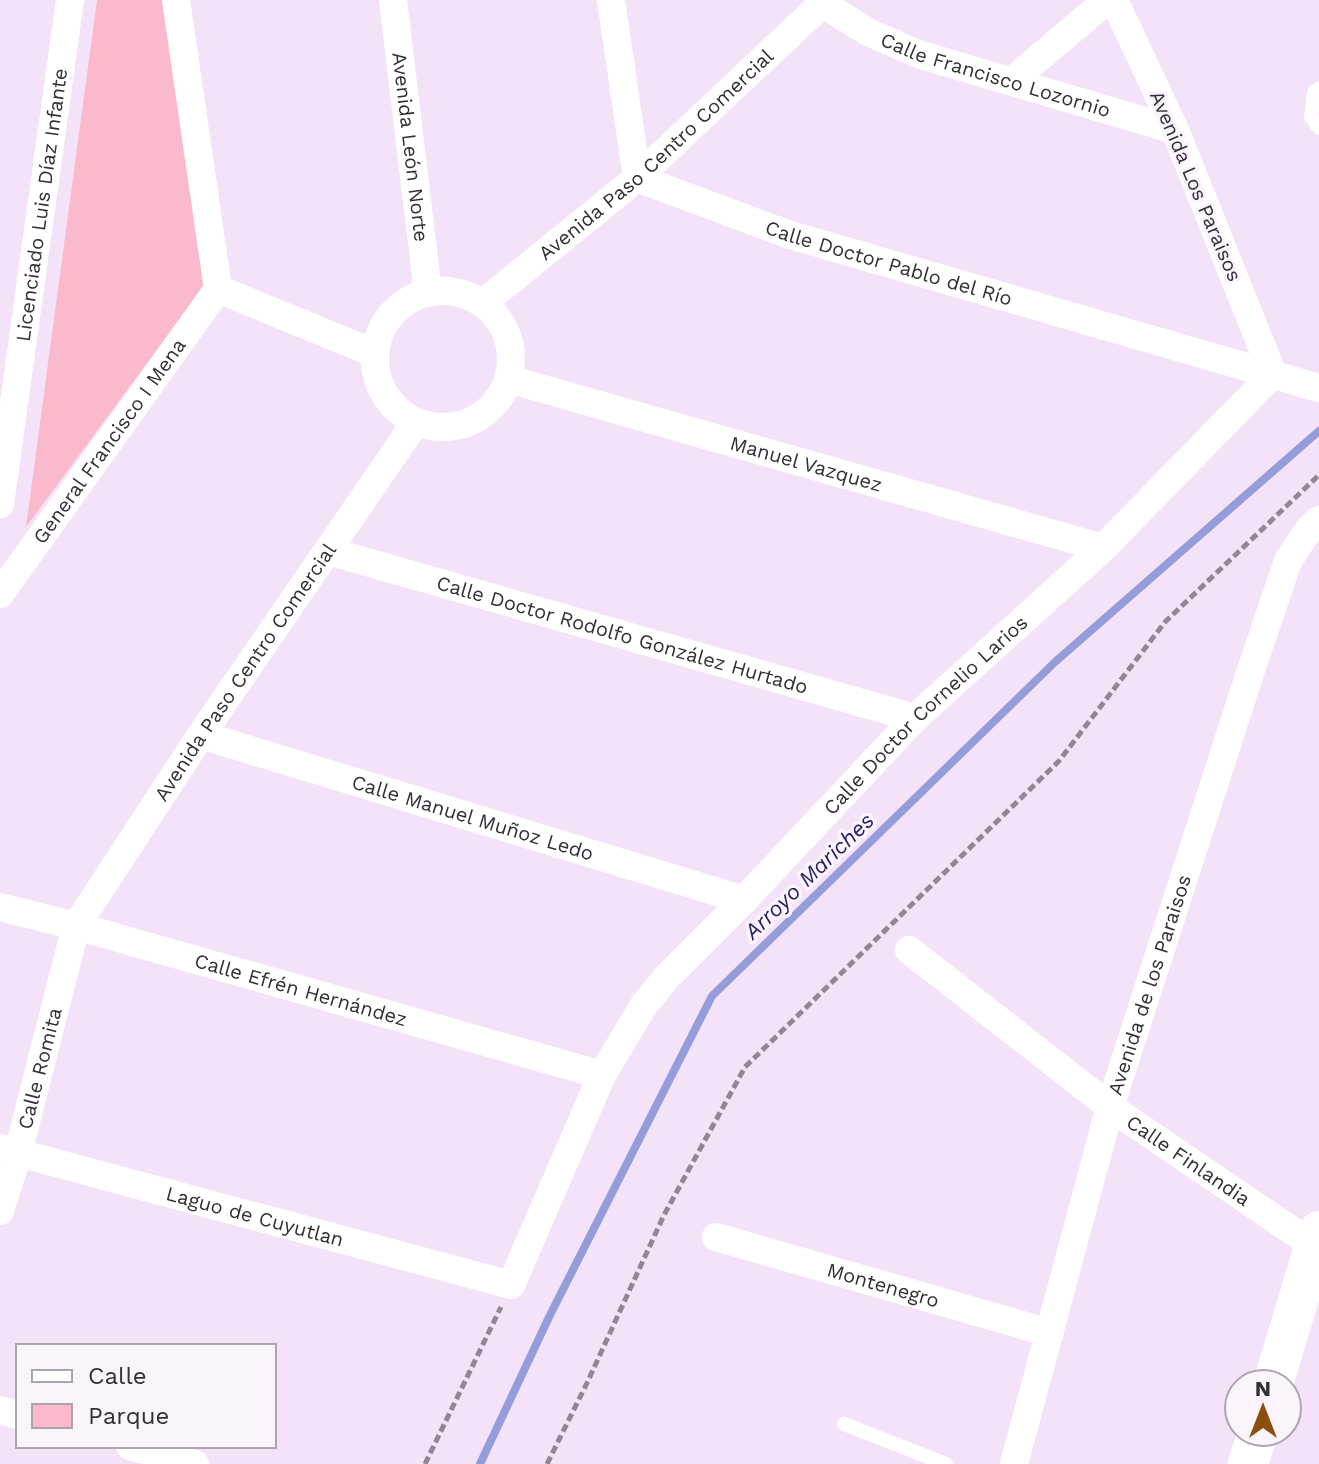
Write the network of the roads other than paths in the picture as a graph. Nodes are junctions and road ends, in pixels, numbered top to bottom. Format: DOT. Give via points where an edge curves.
graph roads {
  1 [pos="70,0"];
  2 [pos="176,0"];
  3 [pos="393,0"];
  4 [pos="611,0"];
  5 [pos="1107,0"];
  6 [pos="1114,0"];
  7 [pos="824,1"];
  8 [pos="1013,80"];
  9 [pos="1319,89"];
  10 [pos="1319,128"];
  11 [pos="1175,130"];
  12 [pos="637,178"];
  13 [pos="218,289"];
  14 [pos="428,293"];
  15 [pos="483,303"];
  16 [pos="374,353"];
  17 [pos="1273,374"];
  18 [pos="508,379"];
  19 [pos="1316,387"];
  20 [pos="416,422"];
  21 [pos="0,504"];
  22 [pos="1319,520"];
  23 [pos="1103,548"];
  24 [pos="328,551"];
  25 [pos="0,594"];
  26 [pos="915,718"];
  27 [pos="201,735"];
  28 [pos="744,900"];
  29 [pos="0,907"];
  30 [pos="76,926"];
  31 [pos="909,950"];
  32 [pos="602,1075"];
  33 [pos="1110,1107"];
  34 [pos="9,1150"];
  35 [pos="0,1211"];
  36 [pos="716,1237"];
  37 [pos="1317,1242"];
  38 [pos="1050,1333"];
  39 [pos="1278,1368"];
  40 [pos="844,1424"];
  41 [pos="137,1448"];
  42 [pos="195,1464"];
  43 [pos="946,1464"];
  44 [pos="1014,1464"];
  1 -- 21 [label="street, Licenciado Luis Díaz Infante"];
  2 -- 13 [label="street"];
  3 -- 14 [label="street, Avenida León Norte"];
  4 -- 12 [label="street"];
  5 -- 8 [label="street"];
  6 -- 11 [label="street, Avenida Los Paraisos"];
  7 -- 8 [label="street, Calle Francisco Lozornio" via="868,32 918,54"];
  7 -- 12 [label="street, Avenida Paso Centro Comercial"];
  8 -- 11 [label="street, Calle Francisco Lozornio"];
  9 -- 10 [label="lane" via="1311,117"];
  11 -- 17 [label="street, Avenida Los Paraisos"];
  12 -- 15 [label="street, Avenida Paso Centro Comercial"];
  12 -- 17 [label="street, Calle Doctor Pablo del Río" via="787,234"];
  13 -- 16 [label="street"];
  13 -- 25 [label="street, General Francisco I Mena"];
  14 -- 15 [label="street" via="447,291"];
  14 -- 16 [label="street" via="391,314"];
  15 -- 18 [label="street" via="508,337"];
  16 -- 20 [label="street" via="384,394"];
  17 -- 19 [label="street, Calle Doctor Pablo del Río"];
  17 -- 23 [label="street, Calle Doctor Cornelio Larios"];
  18 -- 20 [label="street" via="498,400 461,425"];
  18 -- 23 [label="street, Manuel Vazquez"];
  20 -- 24 [label="street, Avenida Paso Centro Comercial"];
  22 -- 33 [label="street, Avenida de los Paraisos" via="1288,561 1274,597"];
  23 -- 26 [label="street, Calle Doctor Cornelio Larios"];
  24 -- 26 [label="street, Calle Doctor Rodolfo González Hurtado"];
  24 -- 27 [label="street, Avenida Paso Centro Comercial"];
  26 -- 28 [label="street, Calle Doctor Cornelio Larios"];
  27 -- 28 [label="street, Calle Manuel Muñoz Ledo"];
  27 -- 30 [label="street, Avenida Paso Centro Comercial"];
  28 -- 32 [label="street, Calle Doctor Cornelio Larios" via="644,1005"];
  29 -- 30 [label="street, Calle Efrén Hernández"];
  30 -- 32 [label="street, Calle Efrén Hernández"];
  30 -- 34 [label="street, Calle Romita"];
  31 -- 33 [label="street, Calle Finlandia"];
  32 -- 34 [label="street, Laguo de Cuyutlan" via="511,1285"];
  33 -- 37 [label="street, Calle Finlandia"];
  33 -- 38 [label="street, Avenida de los Paraisos"];
  34 -- 35 [label="street, Calle Romita"];
  36 -- 38 [label="street, Montenegro"];
  37 -- 39 [label="street"];
  38 -- 44 [label="street, Avenida de los Paraisos"];
  40 -- 43 [label="lane"];
  41 -- 42 [label="street"];
}
